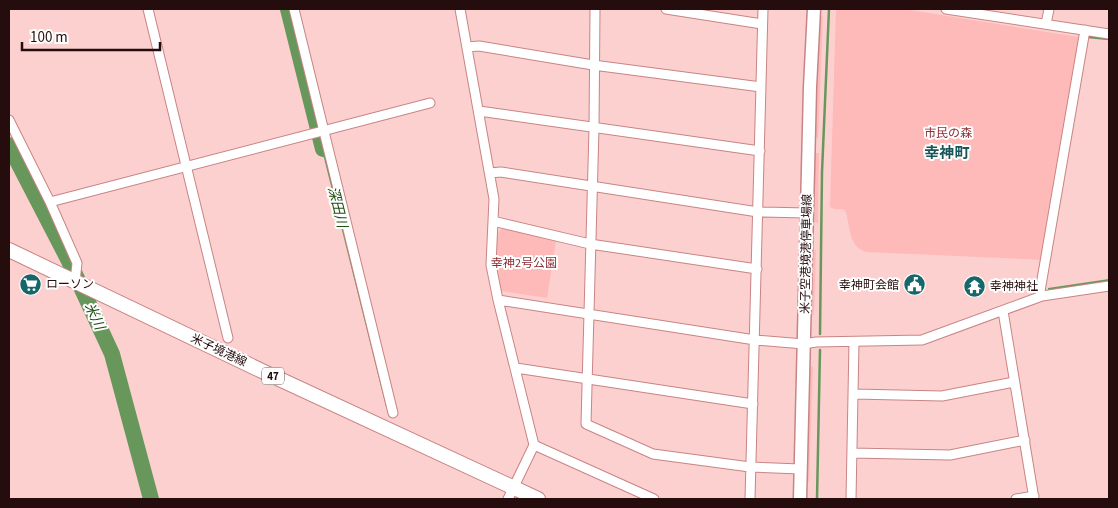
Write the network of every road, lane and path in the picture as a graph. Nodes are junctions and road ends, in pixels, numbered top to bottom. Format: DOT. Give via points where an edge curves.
graph roads {
  1 [pos="148,9"];
  2 [pos="294,9"];
  3 [pos="460,9"];
  4 [pos="595,9"];
  5 [pos="666,9"];
  6 [pos="763,9"];
  7 [pos="814,9"];
  8 [pos="946,9"];
  9 [pos="1049,9"];
  10 [pos="762,24"];
  11 [pos="1046,24"];
  12 [pos="1085,30"];
  13 [pos="1109,34"];
  14 [pos="467,46"];
  15 [pos="593,65"];
  16 [pos="761,87"];
  17 [pos="430,103"];
  18 [pos="479,112"];
  19 [pos="9,120"];
  20 [pos="594,128"];
  21 [pos="323,131"];
  22 [pos="760,151"];
  23 [pos="187,165"];
  24 [pos="490,173"];
  25 [pos="591,186"];
  26 [pos="50,202"];
  27 [pos="758,212"];
  28 [pos="807,213"];
  29 [pos="493,221"];
  30 [pos="590,244"];
  31 [pos="9,250"];
  32 [pos="757,269"];
  33 [pos="75,282"];
  34 [pos="1109,286"];
  35 [pos="1042,296"];
  36 [pos="498,300"];
  37 [pos="1003,311"];
  38 [pos="588,314"];
  39 [pos="228,338"];
  40 [pos="755,340"];
  41 [pos="854,342"];
  42 [pos="804,344"];
  43 [pos="516,368"];
  44 [pos="588,379"];
  45 [pos="1014,382"];
  46 [pos="854,394"];
  47 [pos="753,404"];
  48 [pos="393,413"];
  49 [pos="1025,440"];
  50 [pos="534,445"];
  51 [pos="852,453"];
  52 [pos="750,467"];
  53 [pos="800,469"];
  54 [pos="511,494"];
  55 [pos="1034,498"];
  56 [pos="538,499"];
  57 [pos="654,499"];
  58 [pos="750,499"];
  59 [pos="800,499"];
  60 [pos="851,499"];
  61 [pos="1016,499"];
  1 -- 23 [label="street"];
  2 -- 21 [label="street"];
  3 -- 14 [label="street"];
  4 -- 15 [label="street"];
  5 -- 10 [label="street"];
  6 -- 10 [label="street"];
  7 -- 28 [label="main road, 米子空港境港停車場線"];
  8 -- 11 [label="street"];
  9 -- 11 [label="street"];
  10 -- 16 [label="street"];
  11 -- 12 [label="street"];
  12 -- 13 [label="street"];
  12 -- 35 [label="street" via="1040,291"];
  14 -- 15 [label="street"];
  14 -- 18 [label="street"];
  15 -- 16 [label="street"];
  15 -- 20 [label="street"];
  16 -- 22 [label="street"];
  17 -- 21 [label="street"];
  18 -- 20 [label="street"];
  18 -- 24 [label="street"];
  19 -- 26 [label="street"];
  20 -- 22 [label="street"];
  20 -- 25 [label="street"];
  21 -- 23 [label="street"];
  21 -- 48 [label="street"];
  22 -- 27 [label="street"];
  23 -- 26 [label="street"];
  23 -- 39 [label="street"];
  24 -- 25 [label="street"];
  24 -- 29 [label="street"];
  25 -- 27 [label="street"];
  25 -- 30 [label="street"];
  26 -- 33 [label="street" via="76,263"];
  27 -- 28 [label="street"];
  27 -- 32 [label="street"];
  28 -- 42 [label="main road, 米子空港境港停車場線"];
  29 -- 30 [label="street"];
  29 -- 36 [label="street" via="491,266"];
  30 -- 32 [label="street"];
  30 -- 38 [label="street"];
  31 -- 33 [label="main road, 米子境港線 / 47"];
  32 -- 40 [label="street"];
  33 -- 54 [label="main road, 米子境港線 / 47"];
  34 -- 35 [label="street"];
  35 -- 37 [label="street"];
  36 -- 38 [label="street"];
  36 -- 43 [label="street"];
  37 -- 41 [label="street" via="922,340"];
  37 -- 45 [label="street"];
  38 -- 40 [label="street"];
  38 -- 44 [label="street"];
  40 -- 42 [label="street"];
  40 -- 47 [label="street"];
  41 -- 42 [label="street"];
  41 -- 46 [label="street"];
  42 -- 53 [label="main road, 米子空港境港停車場線"];
  43 -- 44 [label="street"];
  43 -- 50 [label="street"];
  44 -- 47 [label="street"];
  44 -- 52 [label="street" via="586,424 597,430 653,454"];
  45 -- 46 [label="street" via="942,396"];
  45 -- 49 [label="street"];
  46 -- 51 [label="street"];
  47 -- 52 [label="street"];
  49 -- 51 [label="street" via="950,455"];
  49 -- 55 [label="street"];
  50 -- 54 [label="street"];
  50 -- 57 [label="street"];
  51 -- 60 [label="street"];
  52 -- 53 [label="street"];
  52 -- 58 [label="street"];
  53 -- 59 [label="main road, 米子空港境港停車場線"];
  54 -- 56 [label="main road, 米子境港線 / 47"];
  55 -- 61 [label="street"];
}
